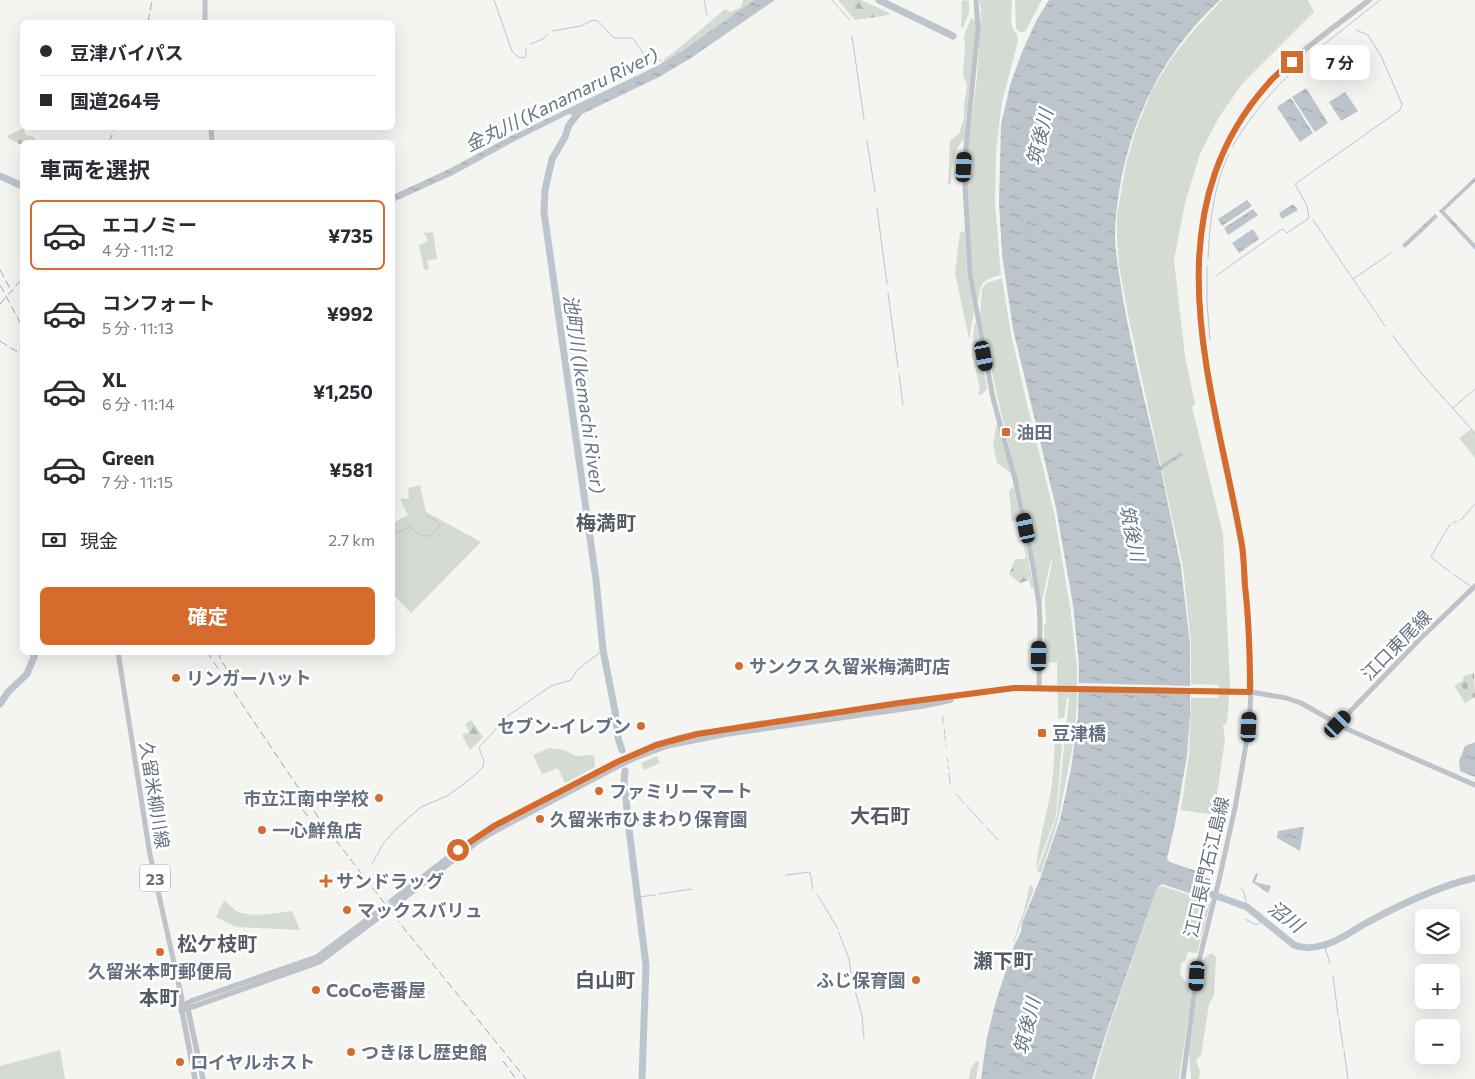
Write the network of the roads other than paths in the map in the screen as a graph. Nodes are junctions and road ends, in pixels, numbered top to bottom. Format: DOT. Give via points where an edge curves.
graph roads {
  1 [pos="205,0"];
  2 [pos="976,0"];
  3 [pos="1370,0"];
  4 [pos="206,20"];
  5 [pos="1475,586"];
  6 [pos="118,655"];
  7 [pos="1039,687"];
  8 [pos="1250,692"];
  9 [pos="1338,724"];
  10 [pos="1475,785"];
  11 [pos="394,902"];
  12 [pos="376,916"];
  13 [pos="184,1005"];
  14 [pos="195,1079"];
  15 [pos="203,1079"];
  16 [pos="1183,1079"];
  1 -- 4 [label="main road"];
  2 -- 7 [label="main road" via="978,28 964,167 970,275 991,390 1015,479 1036,589 1040,624"];
  3 -- 8 [label="highway" via="1303,51 1268,83 1252,103 1219,160 1203,219 1199,262 1200,317 1205,364 1243,554"];
  5 -- 9 [label="main road, 江口東尾線"];
  6 -- 13 [label="main road, 久留米柳川線 / 23" via="150,855"];
  7 -- 8 [label="highway"];
  7 -- 11 [label="highway" via="999,689 748,725 656,745 494,826 458,850"];
  8 -- 9 [label="main road" via="1301,703"];
  8 -- 16 [label="main road, 江口長門石江島線" via="1246,745 1198,965"];
  9 -- 10 [label="main road"];
  12 -- 13 [label="highway" via="318,960"];
  13 -- 14 [label="highway"];
  13 -- 15 [label="highway"];
}
